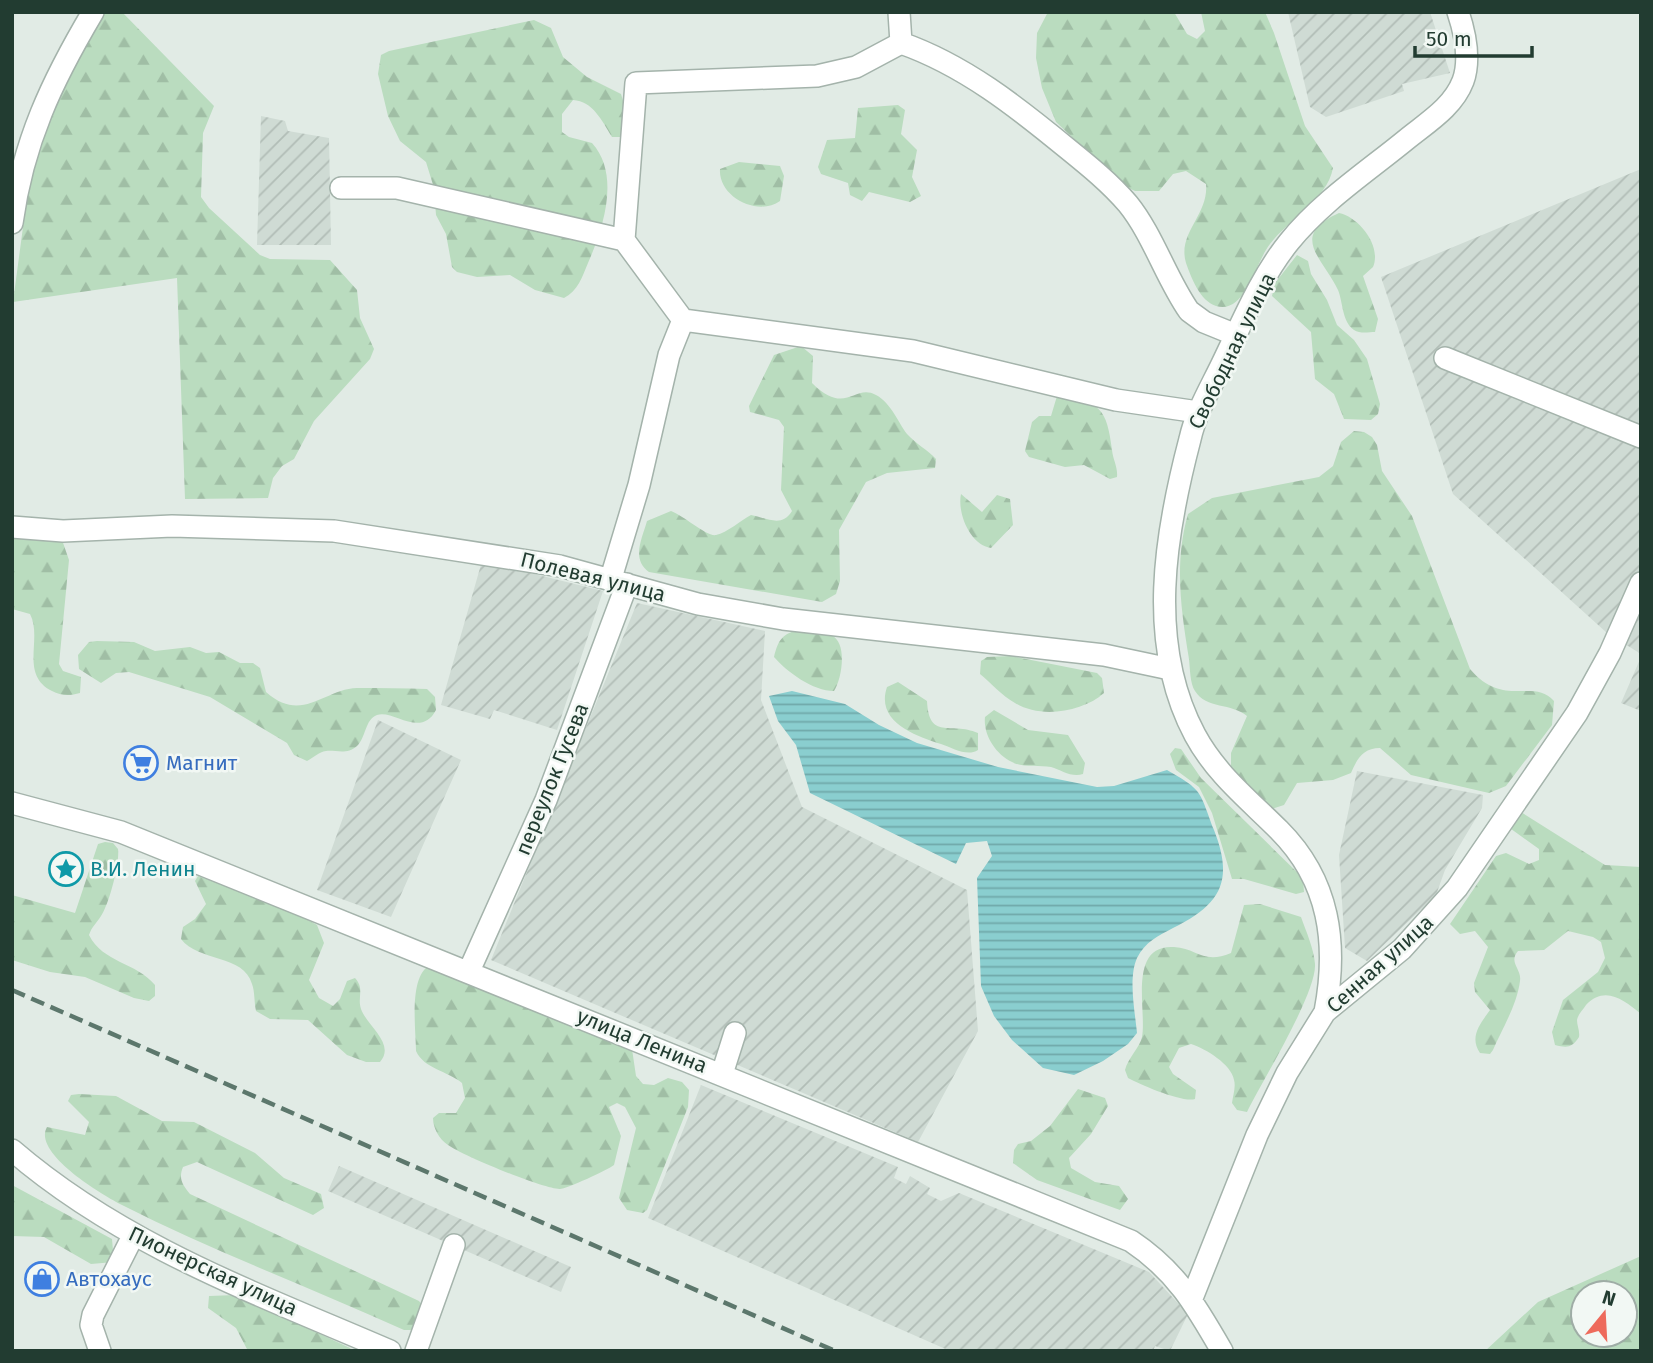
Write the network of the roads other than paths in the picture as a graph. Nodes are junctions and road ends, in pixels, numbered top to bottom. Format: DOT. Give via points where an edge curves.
graph roads {
  1 [pos="93,12"];
  2 [pos="899,12"];
  3 [pos="1458,12"];
  4 [pos="901,43"];
  5 [pos="341,188"];
  6 [pos="12,223"];
  7 [pos="624,240"];
  8 [pos="683,320"];
  9 [pos="1236,335"];
  10 [pos="1445,358"];
  11 [pos="1198,412"];
  12 [pos="1641,437"];
  13 [pos="12,527"];
  14 [pos="619,581"];
  15 [pos="1641,583"];
  16 [pos="1170,669"];
  17 [pos="12,803"];
  18 [pos="469,971"];
  19 [pos="1325,1012"];
  20 [pos="735,1033"];
  21 [pos="722,1074"];
  22 [pos="12,1150"];
  23 [pos="133,1236"];
  24 [pos="454,1245"];
  25 [pos="1192,1297"];
  26 [pos="100,1351"];
  27 [pos="390,1351"];
  28 [pos="416,1351"];
  29 [pos="1222,1351"];
  1 -- 6 [label="street" via="30,135"];
  2 -- 4 [label="street"];
  3 -- 9 [label="street, Свободная улица" via="1466,66 1463,81 1447,107 1314,215 1289,242"];
  4 -- 7 [label="street" via="856,67 817,76 636,83"];
  4 -- 9 [label="street" via="932,54 983,84 1107,181 1129,206 1189,311"];
  5 -- 7 [label="street" via="397,188"];
  7 -- 8 [label="street"];
  8 -- 11 [label="street" via="913,351 1116,400"];
  8 -- 14 [label="street, переулок Гусева" via="669,355"];
  9 -- 11 [label="street, Свободная улица"];
  10 -- 12 [label="street"];
  11 -- 16 [label="street, Свободная улица" via="1170,520 1166,555"];
  13 -- 14 [label="street, Полевая улица" via="334,531 491,553"];
  14 -- 16 [label="street, Полевая улица" via="698,604 783,619 1104,655"];
  14 -- 18 [label="street, переулок Гусева" via="547,800"];
  15 -- 19 [label="street, Сенная улица" via="1577,713 1457,888 1402,949"];
  16 -- 19 [label="street, Свободная улица" via="1193,732 1208,758 1298,850 1316,880 1327,907 1332,942"];
  17 -- 18 [label="street, улица Ленина" via="121,832"];
  18 -- 21 [label="street, улица Ленина"];
  19 -- 25 [label="street, Сенная улица" via="1287,1073 1257,1135"];
  20 -- 21 [label="street"];
  21 -- 25 [label="street, улица Ленина" via="1131,1241 1160,1261"];
  22 -- 23 [label="street, Пионерская улица" via="43,1177"];
  23 -- 26 [label="street" via="96,1303 91,1325"];
  23 -- 27 [label="street, Пионерская улица"];
  24 -- 28 [label="street"];
  25 -- 29 [label="street, улица Ленина"];
}
